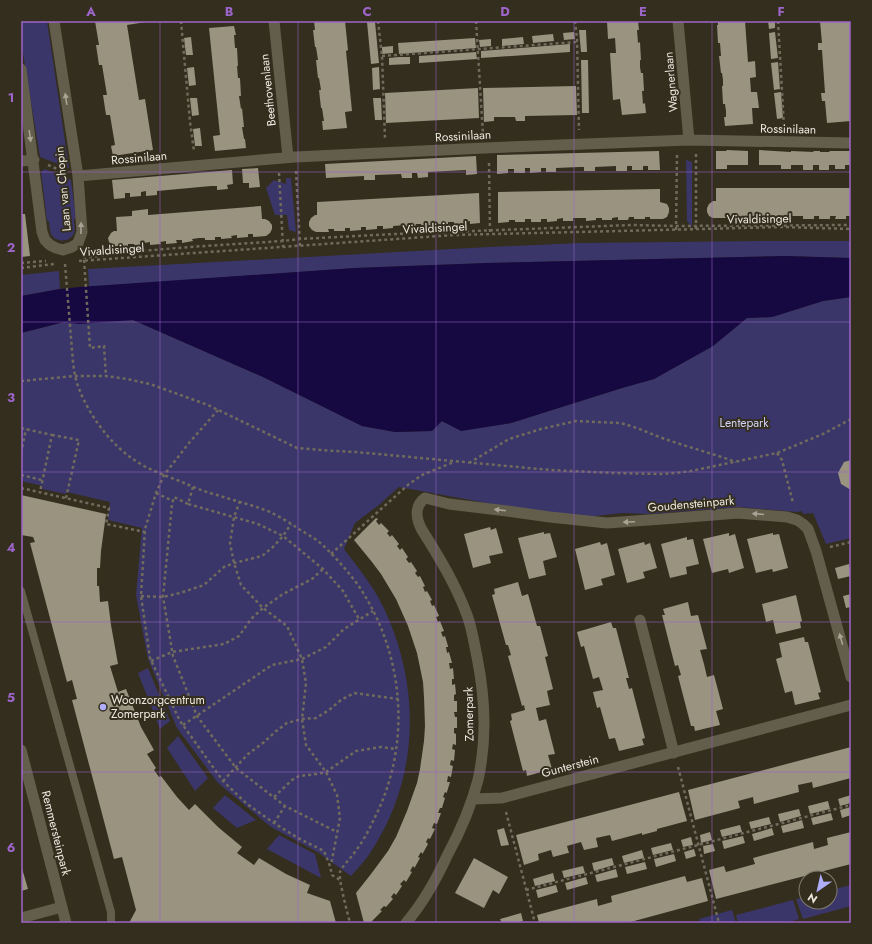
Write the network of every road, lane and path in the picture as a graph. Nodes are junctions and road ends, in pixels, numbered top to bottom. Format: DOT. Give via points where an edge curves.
graph roads {
  1 [pos="54,21"];
  2 [pos="180,21"];
  3 [pos="274,21"];
  4 [pos="378,21"];
  5 [pos="476,21"];
  6 [pos="575,21"];
  7 [pos="678,21"];
  8 [pos="778,21"];
  9 [pos="577,42"];
  10 [pos="478,49"];
  11 [pos="382,56"];
  12 [pos="21,69"];
  13 [pos="786,142"];
  14 [pos="851,143"];
  15 [pos="580,144"];
  16 [pos="692,144"];
  17 [pos="486,148"];
  18 [pos="677,151"];
  19 [pos="389,153"];
  20 [pos="287,157"];
  21 [pos="34,160"];
  22 [pos="21,161"];
  23 [pos="196,166"];
  24 [pos="78,176"];
  25 [pos="696,225"];
  26 [pos="851,225"];
  27 [pos="676,226"];
  28 [pos="851,229"];
  29 [pos="490,230"];
  30 [pos="676,230"];
  31 [pos="696,230"];
  32 [pos="490,234"];
  33 [pos="300,239"];
  34 [pos="283,241"];
  35 [pos="300,246"];
  36 [pos="283,247"];
  37 [pos="78,261"];
  38 [pos="84,261"];
  39 [pos="58,263"];
  40 [pos="21,268"];
  41 [pos="66,269"];
  42 [pos="75,376"];
  43 [pos="106,376"];
  44 [pos="21,381"];
  45 [pos="218,410"];
  46 [pos="851,419"];
  47 [pos="21,428"];
  48 [pos="26,429"];
  49 [pos="52,435"];
  50 [pos="21,453"];
  51 [pos="777,453"];
  52 [pos="454,462"];
  53 [pos="737,462"];
  54 [pos="468,463"];
  55 [pos="21,475"];
  56 [pos="164,475"];
  57 [pos="42,480"];
  58 [pos="193,487"];
  59 [pos="21,488"];
  60 [pos="40,492"];
  61 [pos="156,493"];
  62 [pos="66,498"];
  63 [pos="173,501"];
  64 [pos="422,501"];
  65 [pos="240,502"];
  66 [pos="188,504"];
  67 [pos="793,504"];
  68 [pos="234,517"];
  69 [pos="291,524"];
  70 [pos="145,532"];
  71 [pos="283,536"];
  72 [pos="851,542"];
  73 [pos="816,551"];
  74 [pos="330,554"];
  75 [pos="234,563"];
  76 [pos="323,568"];
  77 [pos="21,591"];
  78 [pos="141,596"];
  79 [pos="163,597"];
  80 [pos="263,608"];
  81 [pos="373,611"];
  82 [pos="359,620"];
  83 [pos="640,620"];
  84 [pos="172,652"];
  85 [pos="302,658"];
  86 [pos="151,661"];
  87 [pos="851,677"];
  88 [pos="398,699"];
  89 [pos="851,705"];
  90 [pos="197,716"];
  91 [pos="302,719"];
  92 [pos="183,725"];
  93 [pos="396,749"];
  94 [pos="21,750"];
  95 [pos="674,753"];
  96 [pos="236,768"];
  97 [pos="326,772"];
  98 [pos="223,781"];
  99 [pos="274,797"];
  100 [pos="502,798"];
  101 [pos="472,799"];
  102 [pos="851,805"];
  103 [pos="285,806"];
  104 [pos="274,823"];
  105 [pos="337,832"];
  106 [pos="699,845"];
  107 [pos="330,866"];
  108 [pos="340,881"];
  109 [pos="526,890"];
  110 [pos="62,907"];
  111 [pos="21,918"];
  112 [pos="66,923"];
  113 [pos="111,923"];
  114 [pos="350,923"];
  115 [pos="406,923"];
  116 [pos="535,923"];
  117 [pos="720,923"];
  24 -- 1 [label="street, Laan van Chopin, one-way"];
  2 -- 23 [label="path"];
  3 -- 20 [label="street, Beethovenlaan"];
  4 -- 11 [label="path"];
  5 -- 10 [label="path"];
  6 -- 9 [label="path"];
  7 -- 16 [label="street, Wagnerlaan"];
  8 -- 13 [label="path"];
  9 -- 10 [label="path"];
  9 -- 15 [label="path"];
  10 -- 11 [label="path"];
  10 -- 17 [label="path"];
  11 -- 19 [label="path" via="384,138"];
  12 -- 21 [label="street, Laan van Chopin, one-way"];
  13 -- 14 [label="street, Rossinilaan"];
  13 -- 16 [label="street, Rossinilaan"];
  15 -- 16 [label="street, Rossinilaan"];
  15 -- 17 [label="street, Rossinilaan"];
  16 -- 25 [label="path"];
  17 -- 19 [label="street, Rossinilaan"];
  17 -- 29 [label="path"];
  18 -- 27 [label="path"];
  19 -- 20 [label="street, Rossinilaan"];
  20 -- 23 [label="street, Rossinilaan"];
  20 -- 33 [label="path"];
  20 -- 34 [label="path"];
  21 -- 22 [label="street"];
  21 -- 24 [label="path"];
  21 -- 24 [label="street, Laan van Chopin, one-way" via="42,232 50,245 63,250 78,243 82,232"];
  23 -- 24 [label="street, Rossinilaan"];
  25 -- 26 [label="path"];
  25 -- 27 [label="path"];
  25 -- 31 [label="path"];
  27 -- 29 [label="path"];
  27 -- 30 [label="path"];
  28 -- 31 [label="path, Vivaldisingel" via="782,227"];
  29 -- 32 [label="path"];
  29 -- 33 [label="path"];
  30 -- 31 [label="path, Vivaldisingel"];
  30 -- 32 [label="path, Vivaldisingel"];
  32 -- 35 [label="path, Vivaldisingel"];
  33 -- 34 [label="path"];
  33 -- 35 [label="path"];
  34 -- 36 [label="path"];
  34 -- 38 [label="path" via="129,252 84,258"];
  35 -- 36 [label="path, Vivaldisingel"];
  36 -- 38 [label="path, Vivaldisingel"];
  37 -- 38 [label="path, Vivaldisingel"];
  38 -- 43 [label="path" via="90,348 104,346"];
  39 -- 40 [label="path"];
  41 -- 42 [label="path"];
  42 -- 43 [label="path"];
  42 -- 44 [label="path"];
  42 -- 56 [label="path" via="80,393 106,435 144,466"];
  43 -- 45 [label="path" via="150,384"];
  45 -- 52 [label="path" via="297,448"];
  45 -- 56 [label="path"];
  46 -- 51 [label="path"];
  47 -- 48 [label="path"];
  48 -- 49 [label="path"];
  48 -- 50 [label="path"];
  49 -- 57 [label="path"];
  49 -- 62 [label="path" via="79,440"];
  51 -- 53 [label="path"];
  51 -- 67 [label="path" via="782,460"];
  52 -- 54 [label="path"];
  52 -- 74 [label="path" via="422,475 409,484"];
  53 -- 54 [label="path" via="660,474 550,470"];
  53 -- 54 [label="path" via="625,424 576,421 509,439"];
  55 -- 57 [label="path"];
  56 -- 58 [label="path"];
  56 -- 61 [label="path"];
  57 -- 60 [label="path"];
  58 -- 65 [label="path"];
  58 -- 66 [label="path"];
  59 -- 60 [label="path"];
  60 -- 62 [label="path"];
  61 -- 63 [label="path"];
  61 -- 70 [label="path"];
  62 -- 70 [label="path" via="109,508 106,524"];
  63 -- 66 [label="path" via="174,497"];
  63 -- 79 [label="path"];
  73 -- 64 [label="street, Goudensteinpark, one-way" via="808,529 787,516 738,513 608,523 550,518 449,504 425,498"];
  64 -- 101 [label="street, Zomerpark" via="417,511 418,522 459,594 468,617 478,663 484,710 482,758"];
  65 -- 68 [label="path"];
  65 -- 69 [label="path" via="272,513"];
  66 -- 68 [label="path"];
  68 -- 71 [label="path" via="258,524"];
  68 -- 75 [label="path" via="230,543"];
  69 -- 71 [label="path"];
  69 -- 74 [label="path" via="317,541"];
  70 -- 78 [label="path"];
  71 -- 75 [label="path" via="262,556"];
  71 -- 76 [label="path"];
  72 -- 73 [label="path"];
  87 -- 73 [label="street, Goudensteinpark, one-way"];
  74 -- 81 [label="path" via="344,566"];
  75 -- 79 [label="path" via="224,567 204,585"];
  75 -- 80 [label="path" via="241,585"];
  76 -- 80 [label="path" via="312,579"];
  76 -- 82 [label="path" via="343,592"];
  77 -- 113 [label="lane" via="111,912"];
  78 -- 79 [label="path"];
  78 -- 86 [label="path"];
  79 -- 84 [label="path"];
  80 -- 84 [label="path" via="239,636 224,644"];
  80 -- 85 [label="path" via="287,626"];
  81 -- 82 [label="path"];
  81 -- 88 [label="path" via="392,662"];
  82 -- 85 [label="path" via="344,629 326,647"];
  83 -- 95 [label="street"];
  84 -- 86 [label="path"];
  84 -- 90 [label="path"];
  85 -- 90 [label="path" via="272,665"];
  85 -- 91 [label="path" via="306,683"];
  86 -- 92 [label="path"];
  88 -- 91 [label="path" via="354,693 316,718"];
  88 -- 93 [label="path"];
  89 -- 95 [label="street, Gunterstein"];
  90 -- 92 [label="path"];
  90 -- 96 [label="path"];
  91 -- 96 [label="path" via="281,727 248,754"];
  91 -- 97 [label="path" via="306,745"];
  92 -- 98 [label="path"];
  93 -- 97 [label="path" via="381,747 356,751"];
  93 -- 108 [label="path" via="387,789 377,813 359,846 340,872"];
  94 -- 110 [label="street, Remmersteinpark"];
  95 -- 100 [label="street, Gunterstein"];
  95 -- 106 [label="path"];
  96 -- 98 [label="path"];
  96 -- 99 [label="path"];
  97 -- 99 [label="path" via="299,776"];
  97 -- 105 [label="path" via="337,795 340,818"];
  98 -- 104 [label="path" via="247,804"];
  99 -- 103 [label="path"];
  100 -- 101 [label="street, Gunterstein"];
  100 -- 109 [label="path"];
  101 -- 115 [label="street, Zomerpark" via="441,870"];
  102 -- 106 [label="path"];
  103 -- 104 [label="path"];
  103 -- 105 [label="path"];
  104 -- 107 [label="path" via="324,851"];
  105 -- 107 [label="path"];
  106 -- 109 [label="path"];
  106 -- 117 [label="path"];
  107 -- 108 [label="path" via="332,875"];
  108 -- 114 [label="path"];
  109 -- 116 [label="path"];
  110 -- 111 [label="street"];
  110 -- 112 [label="street, Remmersteinpark"];
}
